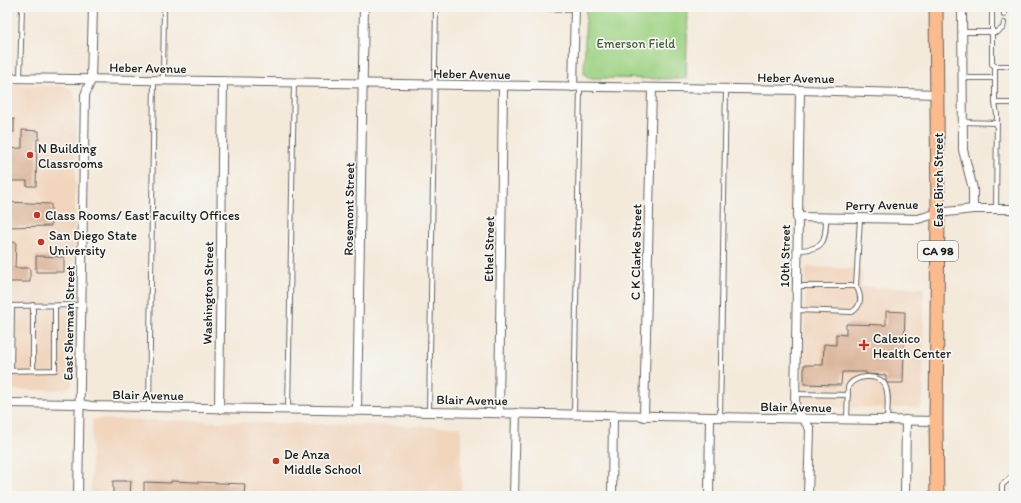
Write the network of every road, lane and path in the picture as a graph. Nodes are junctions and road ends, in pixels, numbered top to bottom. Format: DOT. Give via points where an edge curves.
graph roads {
  1 [pos="22,7"];
  2 [pos="93,7"];
  3 [pos="164,7"];
  4 [pos="364,7"];
  5 [pos="436,7"];
  6 [pos="495,7"];
  7 [pos="936,7"];
  8 [pos="962,7"];
  9 [pos="992,7"];
  10 [pos="1004,7"];
  11 [pos="575,8"];
  12 [pos="1004,15"];
  13 [pos="1004,23"];
  14 [pos="962,32"];
  15 [pos="992,32"];
  16 [pos="995,66"];
  17 [pos="1014,66"];
  18 [pos="7,78"];
  19 [pos="20,78"];
  20 [pos="962,78"];
  21 [pos="995,78"];
  22 [pos="92,80"];
  23 [pos="154,80"];
  24 [pos="163,80"];
  25 [pos="223,81"];
  26 [pos="294,82"];
  27 [pos="363,83"];
  28 [pos="435,85"];
  29 [pos="503,86"];
  30 [pos="577,87"];
  31 [pos="652,88"];
  32 [pos="726,89"];
  33 [pos="800,90"];
  34 [pos="937,94"];
  35 [pos="995,103"];
  36 [pos="1014,103"];
  37 [pos="963,122"];
  38 [pos="997,123"];
  39 [pos="973,209"];
  40 [pos="996,209"];
  41 [pos="1014,209"];
  42 [pos="938,213"];
  43 [pos="797,217"];
  44 [pos="826,218"];
  45 [pos="860,218"];
  46 [pos="797,250"];
  47 [pos="796,286"];
  48 [pos="856,286"];
  49 [pos="82,305"];
  50 [pos="9,306"];
  51 [pos="33,306"];
  52 [pos="55,306"];
  53 [pos="796,310"];
  54 [pos="33,370"];
  55 [pos="9,371"];
  56 [pos="795,394"];
  57 [pos="848,395"];
  58 [pos="7,403"];
  59 [pos="80,404"];
  60 [pos="149,408"];
  61 [pos="218,409"];
  62 [pos="288,410"];
  63 [pos="357,411"];
  64 [pos="429,412"];
  65 [pos="499,413"];
  66 [pos="516,413"];
  67 [pos="574,415"];
  68 [pos="613,416"];
  69 [pos="644,417"];
  70 [pos="710,418"];
  71 [pos="720,418"];
  72 [pos="803,419"];
  73 [pos="847,420"];
  74 [pos="887,420"];
  75 [pos="906,420"];
  76 [pos="936,421"];
  77 [pos="1014,475"];
  78 [pos="78,496"];
  79 [pos="514,496"];
  80 [pos="612,496"];
  81 [pos="709,496"];
  82 [pos="808,496"];
  83 [pos="906,496"];
  84 [pos="937,496"];
  85 [pos="1002,496"];
  1 -- 19 [label="lane"];
  2 -- 22 [label="street, East Sherman Street"];
  3 -- 24 [label="lane"];
  4 -- 27 [label="street, Rosemont Street"];
  5 -- 28 [label="lane"];
  6 -- 11 [label="lane"];
  7 -- 34 [label="main road, East Birch Street / CA 98"];
  8 -- 14 [label="street, East Birch Street"];
  9 -- 15 [label="lane"];
  10 -- 12 [label="lane"];
  11 -- 30 [label="street"];
  13 -- 15 [label="lane" via="1000,31"];
  14 -- 15 [label="lane"];
  14 -- 20 [label="street, East Birch Street"];
  15 -- 16 [label="lane" via="992,64"];
  16 -- 17 [label="lane"];
  16 -- 21 [label="lane"];
  18 -- 19 [label="street, Heber Avenue"];
  19 -- 22 [label="street, Heber Avenue"];
  20 -- 21 [label="lane"];
  20 -- 37 [label="street, East Birch Street"];
  21 -- 35 [label="lane"];
  22 -- 23 [label="street, Heber Avenue"];
  22 -- 49 [label="street, East Sherman Street" via="85,95"];
  23 -- 24 [label="street, Heber Avenue"];
  23 -- 60 [label="lane"];
  24 -- 25 [label="street, Heber Avenue"];
  25 -- 26 [label="street, Heber Avenue"];
  25 -- 61 [label="street, Washington Street"];
  26 -- 27 [label="street, Heber Avenue"];
  26 -- 62 [label="lane"];
  27 -- 28 [label="street, Heber Avenue"];
  27 -- 63 [label="street, Rosemont Street"];
  28 -- 29 [label="street, Heber Avenue"];
  28 -- 64 [label="lane"];
  29 -- 30 [label="street, Heber Avenue"];
  29 -- 65 [label="street, Ethel Street"];
  30 -- 31 [label="street, Heber Avenue"];
  30 -- 67 [label="lane"];
  31 -- 32 [label="street, Heber Avenue"];
  31 -- 69 [label="street, C K Clarke Street"];
  32 -- 33 [label="street, Heber Avenue"];
  32 -- 71 [label="lane"];
  33 -- 34 [label="street, Heber Avenue"];
  33 -- 43 [label="street, 10th Street"];
  34 -- 42 [label="main road, East Birch Street / CA 98"];
  35 -- 36 [label="lane"];
  35 -- 38 [label="lane"];
  37 -- 38 [label="lane"];
  37 -- 39 [label="street, East Birch Street" via="963,150 973,189"];
  38 -- 40 [label="lane"];
  39 -- 40 [label="street, Perry Avenue"];
  39 -- 42 [label="street, Perry Avenue"];
  40 -- 41 [label="street, Perry Avenue"];
  42 -- 45 [label="street, Perry Avenue" via="918,219"];
  42 -- 76 [label="main road, East Birch Street / CA 98"];
  43 -- 44 [label="street, Perry Avenue"];
  43 -- 46 [label="street, 10th Street"];
  44 -- 45 [label="street, Perry Avenue"];
  44 -- 46 [label="lane" via="825,238 821,243 815,248"];
  45 -- 48 [label="lane"];
  46 -- 47 [label="street, 10th Street"];
  47 -- 48 [label="lane"];
  47 -- 53 [label="street, 10th Street"];
  48 -- 53 [label="lane" via="861,301 852,312"];
  49 -- 52 [label="lane"];
  49 -- 59 [label="street, East Sherman Street"];
  50 -- 51 [label="lane"];
  50 -- 55 [label="lane"];
  51 -- 52 [label="lane"];
  51 -- 54 [label="lane"];
  52 -- 54 [label="lane" via="54,370"];
  53 -- 56 [label="street, 10th Street"];
  54 -- 55 [label="lane"];
  56 -- 57 [label="lane"];
  56 -- 72 [label="street, 10th Street" via="795,407"];
  57 -- 73 [label="lane"];
  57 -- 74 [label="lane" via="850,382 863,377 879,379 887,392"];
  58 -- 59 [label="street, Blair Avenue"];
  59 -- 60 [label="street, Blair Avenue"];
  59 -- 78 [label="street, East Sherman Street"];
  60 -- 61 [label="street, Blair Avenue"];
  61 -- 62 [label="street, Blair Avenue"];
  62 -- 63 [label="street, Blair Avenue"];
  63 -- 64 [label="street, Blair Avenue"];
  64 -- 65 [label="street, Blair Avenue"];
  65 -- 66 [label="street, Blair Avenue"];
  66 -- 67 [label="street, Blair Avenue"];
  66 -- 79 [label="street"];
  67 -- 68 [label="street, Blair Avenue"];
  68 -- 69 [label="street, Blair Avenue"];
  68 -- 80 [label="street"];
  69 -- 70 [label="street, Blair Avenue"];
  70 -- 71 [label="street, Blair Avenue"];
  70 -- 81 [label="street"];
  71 -- 72 [label="street, Blair Avenue"];
  72 -- 73 [label="street, Blair Avenue"];
  72 -- 82 [label="street, 10th Street" via="810,429"];
  73 -- 74 [label="street, Blair Avenue"];
  74 -- 75 [label="street, Blair Avenue"];
  75 -- 76 [label="street, Blair Avenue"];
  75 -- 83 [label="street"];
  76 -- 84 [label="main road, East Birch Street / CA 98"];
  77 -- 85 [label="lane" via="1002,485"];
}
